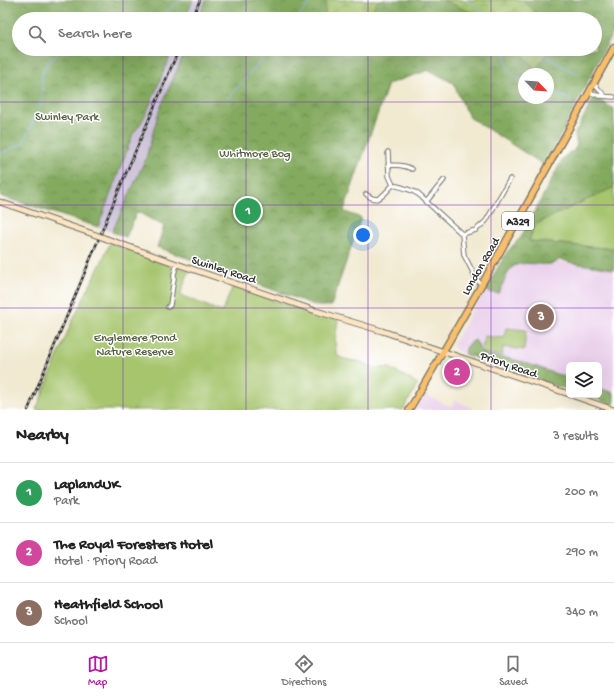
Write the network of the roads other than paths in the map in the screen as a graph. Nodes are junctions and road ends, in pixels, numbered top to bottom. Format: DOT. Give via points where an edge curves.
graph roads {
  1 [pos="614,47"];
  2 [pos="594,84"];
  3 [pos="589,92"];
  4 [pos="606,97"];
  5 [pos="614,97"];
  6 [pos="388,152"];
  7 [pos="388,165"];
  8 [pos="412,169"];
  9 [pos="510,179"];
  10 [pos="444,180"];
  11 [pos="393,185"];
  12 [pos="366,194"];
  13 [pos="0,202"];
  14 [pos="426,202"];
  15 [pos="462,234"];
  16 [pos="177,264"];
  17 [pos="482,285"];
  18 [pos="168,307"];
  19 [pos="443,352"];
  20 [pos="566,394"];
  21 [pos="579,398"];
  22 [pos="409,410"];
  23 [pos="614,410"];
  1 -- 2 [label="main road, London Road / A329"];
  2 -- 3 [label="main road, London Road / A329"];
  2 -- 4 [label="street"];
  3 -- 4 [label="street"];
  3 -- 17 [label="main road, London Road / A329"];
  4 -- 5 [label="street"];
  6 -- 7 [label="street"];
  7 -- 8 [label="street"];
  7 -- 11 [label="street"];
  9 -- 15 [label="street" via="486,221 476,230"];
  10 -- 14 [label="street"];
  11 -- 12 [label="street" via="380,198 370,198"];
  11 -- 14 [label="street" via="413,191"];
  13 -- 16 [label="main road, Swinley Road, bridge"];
  14 -- 15 [label="street"];
  15 -- 17 [label="street" via="464,255"];
  16 -- 18 [label="street"];
  16 -- 19 [label="main road, Swinley Road"];
  17 -- 19 [label="main road, London Road / A329"];
  19 -- 20 [label="main road, Priory Road"];
  19 -- 22 [label="main road, London Road / A329"];
  21 -- 23 [label="main road, Priory Road"];
}
